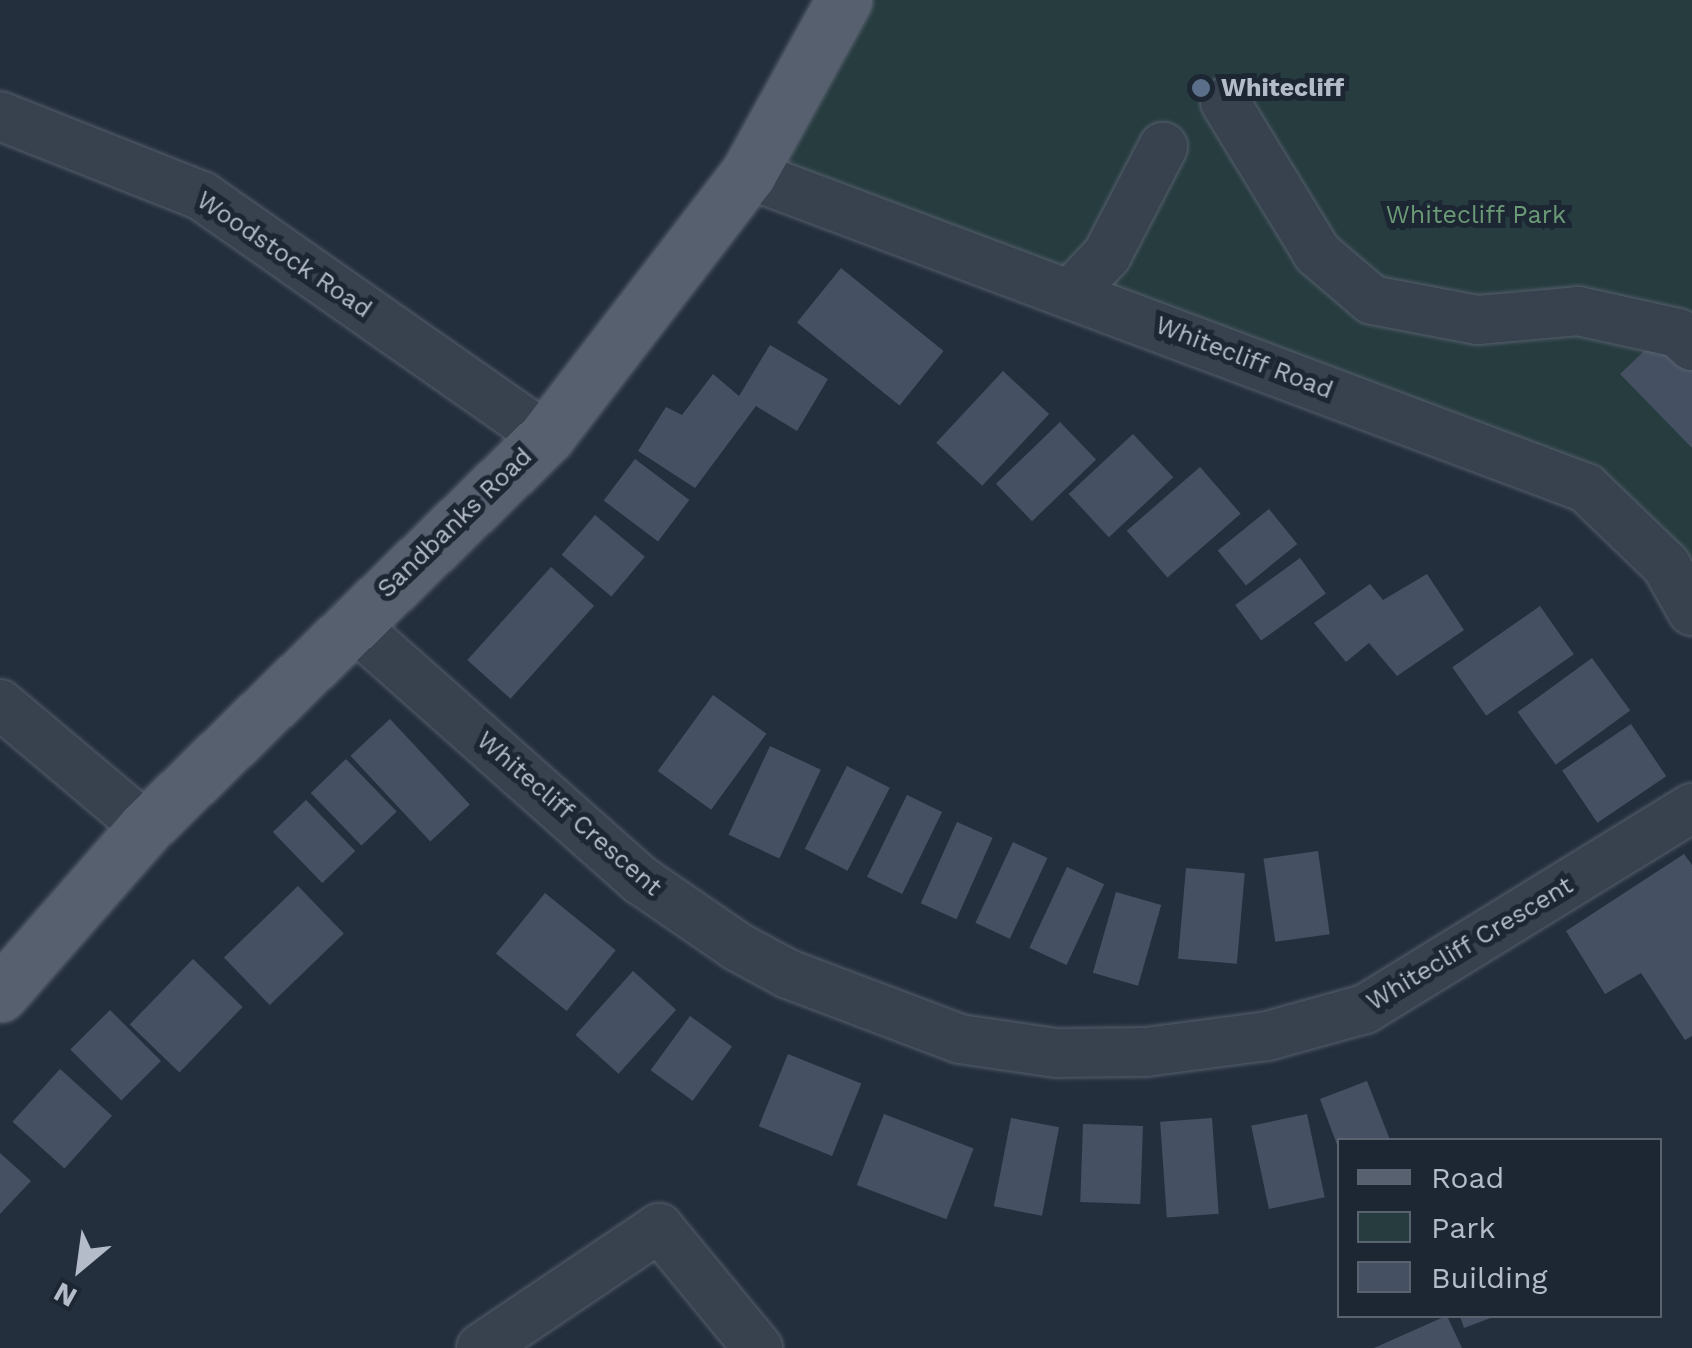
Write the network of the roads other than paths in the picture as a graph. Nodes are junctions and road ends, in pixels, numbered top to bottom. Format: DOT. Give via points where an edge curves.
graph roads {
  1 [pos="844,0"];
  2 [pos="1224,102"];
  3 [pos="0,116"];
  4 [pos="1163,147"];
  5 [pos="748,174"];
  6 [pos="1072,292"];
  7 [pos="1692,346"];
  8 [pos="546,437"];
  9 [pos="1692,611"];
  10 [pos="351,624"];
  11 [pos="0,704"];
  12 [pos="1692,808"];
  13 [pos="146,827"];
  14 [pos="0,994"];
  15 [pos="481,1348"];
  16 [pos="758,1348"];
  1 -- 5 [label="main road, Sandbanks Road"];
  2 -- 7 [label="street" via="1317,253 1372,300 1478,320 1578,311 1678,332"];
  3 -- 8 [label="street, Woodstock Road" via="202,196"];
  4 -- 6 [label="street" via="1107,255"];
  5 -- 6 [label="street, Whitecliff Road"];
  5 -- 8 [label="main road, Sandbanks Road"];
  6 -- 9 [label="street, Whitecliff Road" via="1586,488 1666,566"];
  8 -- 10 [label="main road, Sandbanks Road"];
  10 -- 12 [label="street, Whitecliff Crescent" via="642,880 738,947 788,974 960,1039 1056,1053 1146,1052 1268,1036 1365,1009"];
  10 -- 13 [label="main road, Sandbanks Road"];
  11 -- 13 [label="street"];
  13 -- 14 [label="main road, Sandbanks Road"];
  15 -- 16 [label="street" via="659,1228"];
}
